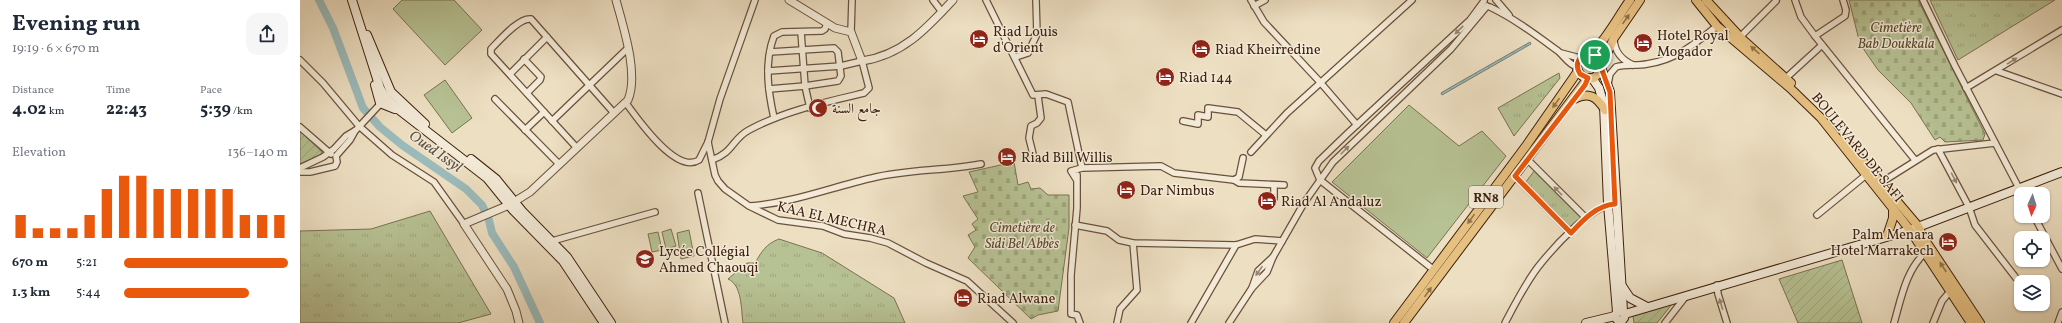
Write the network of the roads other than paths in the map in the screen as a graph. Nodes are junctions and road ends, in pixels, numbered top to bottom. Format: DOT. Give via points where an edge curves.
graph roads {
  1 [pos="352,0"];
  2 [pos="616,0"];
  3 [pos="755,0"];
  4 [pos="790,0"];
  5 [pos="852,0"];
  6 [pos="933,0"];
  7 [pos="953,0"];
  8 [pos="986,0"];
  9 [pos="1036,0"];
  10 [pos="1251,0"];
  11 [pos="1264,0"];
  12 [pos="1412,0"];
  13 [pos="1496,0"];
  14 [pos="1630,0"];
  15 [pos="1640,0"];
  16 [pos="1696,0"];
  17 [pos="1706,0"];
  18 [pos="1776,0"];
  19 [pos="1795,0"];
  20 [pos="1843,0"];
  21 [pos="1923,0"];
  22 [pos="1487,4"];
  23 [pos="1254,6"];
  24 [pos="942,12"];
  25 [pos="1714,16"];
  26 [pos="1512,18"];
  27 [pos="359,21"];
  28 [pos="827,23"];
  29 [pos="1717,26"];
  30 [pos="2062,30"];
  31 [pos="801,32"];
  32 [pos="851,32"];
  33 [pos="547,36"];
  34 [pos="1815,36"];
  35 [pos="1614,38"];
  36 [pos="1739,40"];
  37 [pos="1822,45"];
  38 [pos="627,50"];
  39 [pos="803,50"];
  40 [pos="770,52"];
  41 [pos="1561,53"];
  42 [pos="1583,56"];
  43 [pos="1016,57"];
  44 [pos="524,59"];
  45 [pos="300,60"];
  46 [pos="862,61"];
  47 [pos="1633,65"];
  48 [pos="841,66"];
  49 [pos="1602,67"];
  50 [pos="805,69"];
  51 [pos="1578,69"];
  52 [pos="768,71"];
  53 [pos="1997,71"];
  54 [pos="510,74"];
  55 [pos="1590,78"];
  56 [pos="1786,78"];
  57 [pos="1320,82"];
  58 [pos="1608,84"];
  59 [pos="590,86"];
  60 [pos="805,86"];
  61 [pos="1792,87"];
  62 [pos="1966,88"];
  63 [pos="769,89"];
  64 [pos="527,93"];
  65 [pos="2062,94"];
  66 [pos="1038,96"];
  67 [pos="495,99"];
  68 [pos="384,100"];
  69 [pos="1573,100"];
  70 [pos="626,102"];
  71 [pos="810,108"];
  72 [pos="1604,110"];
  73 [pos="544,112"];
  74 [pos="1372,112"];
  75 [pos="614,113"];
  76 [pos="774,118"];
  77 [pos="1379,118"];
  78 [pos="552,121"];
  79 [pos="1183,121"];
  80 [pos="1357,125"];
  81 [pos="359,126"];
  82 [pos="300,127"];
  83 [pos="525,130"];
  84 [pos="1348,133"];
  85 [pos="1836,133"];
  86 [pos="1266,135"];
  87 [pos="1355,140"];
  88 [pos="708,142"];
  89 [pos="1995,143"];
  90 [pos="577,148"];
  91 [pos="1938,149"];
  92 [pos="1251,152"];
  93 [pos="328,153"];
  94 [pos="1033,154"];
  95 [pos="1325,155"];
  96 [pos="336,158"];
  97 [pos="1243,158"];
  98 [pos="1528,159"];
  99 [pos="712,160"];
  100 [pos="1916,160"];
  101 [pos="1333,162"];
  102 [pos="559,164"];
  103 [pos="981,164"];
  104 [pos="300,168"];
  105 [pos="1080,169"];
  106 [pos="300,172"];
  107 [pos="2062,172"];
  108 [pos="1866,175"];
  109 [pos="1515,176"];
  110 [pos="1076,179"];
  111 [pos="1234,180"];
  112 [pos="1320,180"];
  113 [pos="1882,182"];
  114 [pos="1284,185"];
  115 [pos="1274,186"];
  116 [pos="2018,187"];
  117 [pos="2029,187"];
  118 [pos="698,193"];
  119 [pos="2014,193"];
  120 [pos="1274,198"];
  121 [pos="512,204"];
  122 [pos="1612,204"];
  123 [pos="764,205"];
  124 [pos="749,206"];
  125 [pos="1969,207"];
  126 [pos="1892,209"];
  127 [pos="655,212"];
  128 [pos="765,214"];
  129 [pos="1817,215"];
  130 [pos="1586,218"];
  131 [pos="466,223"];
  132 [pos="2038,223"];
  133 [pos="1075,225"];
  134 [pos="1918,226"];
  135 [pos="1910,230"];
  136 [pos="1571,233"];
  137 [pos="1887,236"];
  138 [pos="1282,240"];
  139 [pos="552,241"];
  140 [pos="1133,243"];
  141 [pos="1236,245"];
  142 [pos="1925,253"];
  143 [pos="2062,269"];
  144 [pos="1434,270"];
  145 [pos="2014,275"];
  146 [pos="1621,285"];
  147 [pos="1717,285"];
  148 [pos="1953,288"];
  149 [pos="1687,295"];
  150 [pos="1963,304"];
  151 [pos="1647,307"];
  152 [pos="2062,312"];
  153 [pos="1621,317"];
  154 [pos="519,323"];
  155 [pos="604,323"];
  156 [pos="611,323"];
  157 [pos="725,323"];
  158 [pos="1013,323"];
  159 [pos="1080,323"];
  160 [pos="1117,323"];
  161 [pos="1191,323"];
  162 [pos="1229,323"];
  163 [pos="1394,323"];
  164 [pos="1404,323"];
  165 [pos="1505,323"];
  166 [pos="1586,323"];
  167 [pos="1665,323"];
  168 [pos="1727,323"];
  169 [pos="1894,323"];
  170 [pos="1933,323"];
  171 [pos="1971,323"];
  172 [pos="1980,323"];
  173 [pos="2058,323"];
  1 -- 27 [label="main road"];
  2 -- 38 [label="street"];
  3 -- 88 [label="street"];
  4 -- 28 [label="street"];
  5 -- 32 [label="street"];
  6 -- 24 [label="street"];
  7 -- 24 [label="street"];
  8 -- 43 [label="street"];
  9 -- 43 [label="street" via="1037,34 1028,53"];
  10 -- 23 [label="street"];
  11 -- 23 [label="street"];
  12 -- 57 [label="street"];
  13 -- 22 [label="street" via="1495,5"];
  13 -- 26 [label="street"];
  14 -- 42 [label="main road" via="1598,46"];
  35 -- 15 [label="main road, RN8, one-way"];
  16 -- 25 [label="main road, BOULEVARD DE SAFI"];
  17 -- 25 [label="main road, BOULEVARD DE SAFI"];
  18 -- 36 [label="street"];
  19 -- 34 [label="street" via="1801,17"];
  20 -- 34 [label="street" via="1845,16"];
  21 -- 62 [label="street"];
  22 -- 26 [label="street"];
  22 -- 74 [label="street, one-way"];
  22 -- 77 [label="street" via="1451,49"];
  23 -- 57 [label="street" via="1275,35"];
  24 -- 46 [label="street" via="929,26 903,46"];
  25 -- 29 [label="main road, BOULEVARD DE SAFI"];
  25 -- 36 [label="main road, BOULEVARD DE SAFI"];
  26 -- 41 [label="street"];
  27 -- 68 [label="main road"];
  27 -- 68 [label="main road" via="366,31"];
  28 -- 31 [label="street" via="822,31"];
  28 -- 32 [label="street" via="842,31"];
  29 -- 36 [label="main road, BOULEVARD DE SAFI"];
  29 -- 47 [label="street" via="1689,49 1673,57 1646,65"];
  53 -- 30 [label="street, one-way"];
  31 -- 39 [label="street"];
  31 -- 40 [label="street" via="775,35"];
  32 -- 46 [label="street"];
  33 -- 44 [label="street"];
  33 -- 54 [label="street" via="528,18 495,45 490,51 491,54"];
  33 -- 59 [label="street"];
  34 -- 37 [label="street"];
  35 -- 47 [label="street" via="1617,53"];
  35 -- 49 [label="main road, RN8"];
  56 -- 36 [label="main road, BOULEVARD DE SAFI, one-way"];
  36 -- 61 [label="main road, BOULEVARD DE SAFI"];
  37 -- 56 [label="street"];
  37 -- 100 [label="street"];
  38 -- 59 [label="street"];
  38 -- 70 [label="street" via="632,81"];
  39 -- 40 [label="street"];
  39 -- 48 [label="street" via="834,48 838,52"];
  39 -- 50 [label="street"];
  40 -- 52 [label="street"];
  41 -- 42 [label="street"];
  41 -- 51 [label="street"];
  42 -- 49 [label="main road" via="1596,55"];
  42 -- 51 [label="main road, RN8"];
  43 -- 66 [label="street" via="1034,95"];
  44 -- 54 [label="street"];
  44 -- 64 [label="street" via="541,77"];
  45 -- 81 [label="street"];
  46 -- 48 [label="street"];
  46 -- 71 [label="street" via="869,85 867,92"];
  47 -- 58 [label="street" via="1615,68 1610,74"];
  48 -- 50 [label="street"];
  48 -- 60 [label="street" via="839,80"];
  49 -- 55 [label="main road, RN8" via="1597,76"];
  49 -- 58 [label="main road"];
  50 -- 52 [label="street"];
  50 -- 60 [label="street"];
  51 -- 55 [label="main road" via="1583,77"];
  51 -- 144 [label="main road, RN8, one-way" via="1526,146"];
  52 -- 63 [label="street"];
  53 -- 62 [label="street"];
  53 -- 65 [label="street"];
  54 -- 64 [label="street"];
  55 -- 69 [label="main road, RN8"];
  55 -- 72 [label="main road" via="1601,94"];
  56 -- 61 [label="main road, BOULEVARD DE SAFI"];
  57 -- 80 [label="street"];
  57 -- 86 [label="street"];
  58 -- 122 [label="main road" via="1611,100"];
  59 -- 75 [label="street"];
  59 -- 78 [label="street"];
  60 -- 63 [label="street"];
  60 -- 71 [label="street"];
  61 -- 85 [label="main road, BOULEVARD DE SAFI"];
  62 -- 89 [label="street"];
  63 -- 76 [label="street"];
  64 -- 73 [label="street"];
  66 -- 94 [label="street" via="1041,117 1028,132"];
  66 -- 105 [label="street" via="1046,94 1068,102"];
  67 -- 83 [label="street"];
  68 -- 81 [label="street"];
  68 -- 121 [label="main road" via="487,178"];
  68 -- 121 [label="main road" via="418,118 496,179"];
  69 -- 72 [label="main road" via="1583,95 1592,96 1599,101"];
  69 -- 98 [label="main road, RN8"];
  70 -- 75 [label="street"];
  70 -- 88 [label="street" via="655,141 680,159 697,161"];
  71 -- 76 [label="street"];
  72 -- 122 [label="main road"];
  73 -- 78 [label="street"];
  73 -- 83 [label="street"];
  74 -- 77 [label="street"];
  74 -- 80 [label="street"];
  75 -- 90 [label="street"];
  76 -- 99 [label="street" via="745,132 728,153"];
  77 -- 87 [label="street"];
  78 -- 90 [label="street"];
  79 -- 86 [label="street" via="1198,124 1198,116 1208,117 1208,108 1238,112"];
  80 -- 84 [label="street"];
  81 -- 93 [label="street"];
  81 -- 96 [label="street"];
  81 -- 131 [label="street" via="392,155 434,182"];
  82 -- 93 [label="street"];
  83 -- 102 [label="street"];
  84 -- 87 [label="street"];
  84 -- 95 [label="street"];
  85 -- 108 [label="main road, BOULEVARD DE SAFI"];
  85 -- 113 [label="main road, BOULEVARD DE SAFI"];
  86 -- 92 [label="street"];
  101 -- 87 [label="street, one-way"];
  88 -- 99 [label="street, KAA EL MECHRA"];
  89 -- 91 [label="street"];
  89 -- 116 [label="street"];
  90 -- 102 [label="street"];
  91 -- 100 [label="street"];
  91 -- 125 [label="street, one-way"];
  93 -- 96 [label="street"];
  93 -- 104 [label="street"];
  95 -- 101 [label="street"];
  95 -- 112 [label="street" via="1316,165"];
  96 -- 106 [label="street" via="333,168"];
  97 -- 111 [label="street" via="1240,175"];
  98 -- 109 [label="main road, RN8"];
  130 -- 98 [label="street, one-way"];
  99 -- 124 [label="street, KAA EL MECHRA" via="720,184"];
  100 -- 113 [label="street"];
  101 -- 112 [label="street"];
  102 -- 121 [label="street" via="530,192"];
  103 -- 123 [label="street" via="871,178"];
  105 -- 110 [label="street"];
  105 -- 110 [label="street" via="1071,171"];
  105 -- 111 [label="street" via="1161,166 1174,173"];
  107 -- 117 [label="main road"];
  108 -- 126 [label="main road, BOULEVARD DE SAFI"];
  108 -- 129 [label="street"];
  109 -- 136 [label="street"];
  164 -- 109 [label="main road, RN8, one-way"];
  110 -- 133 [label="street"];
  111 -- 115 [label="street" via="1237,183"];
  112 -- 138 [label="street"];
  112 -- 144 [label="street"];
  113 -- 134 [label="main road, BOULEVARD DE SAFI"];
  114 -- 115 [label="street"];
  115 -- 120 [label="street"];
  118 -- 157 [label="street"];
  119 -- 125 [label="main road"];
  121 -- 131 [label="street"];
  121 -- 139 [label="main road"];
  121 -- 155 [label="main road" via="563,261"];
  122 -- 130 [label="street" via="1599,208"];
  122 -- 146 [label="main road"];
  122 -- 153 [label="main road"];
  123 -- 124 [label="street"];
  123 -- 128 [label="street, KAA EL MECHRA"];
  124 -- 128 [label="street, KAA EL MECHRA"];
  125 -- 134 [label="main road"];
  125 -- 145 [label="street" via="1975,225"];
  126 -- 135 [label="main road, BOULEVARD DE SAFI"];
  126 -- 137 [label="main road" via="1893,218"];
  127 -- 139 [label="street"];
  128 -- 158 [label="street, KAA EL MECHRA" via="778,220 823,226 844,234 888,243 967,281"];
  130 -- 136 [label="street"];
  131 -- 154 [label="street" via="507,289"];
  132 -- 143 [label="street"];
  133 -- 140 [label="street" via="1107,231 1119,240"];
  133 -- 159 [label="street" via="1070,314 1078,315"];
  134 -- 135 [label="main road"];
  148 -- 134 [label="main road, BOULEVARD DE SAFI, one-way"];
  135 -- 137 [label="main road"];
  135 -- 142 [label="main road, BOULEVARD DE SAFI"];
  136 -- 165 [label="street" via="1537,268"];
  137 -- 147 [label="main road"];
  138 -- 141 [label="street" via="1255,239"];
  138 -- 162 [label="street" via="1273,257 1258,271 1252,288"];
  139 -- 156 [label="main road" via="569,259"];
  140 -- 141 [label="street"];
  140 -- 160 [label="street" via="1137,290 1120,309"];
  141 -- 161 [label="street"];
  142 -- 148 [label="main road, BOULEVARD DE SAFI"];
  142 -- 169 [label="street" via="1916,262 1909,276"];
  144 -- 163 [label="main road, RN8"];
  146 -- 151 [label="main road" via="1630,298"];
  146 -- 153 [label="main road"];
  147 -- 149 [label="main road"];
  168 -- 147 [label="street, one-way"];
  148 -- 150 [label="main road"];
  148 -- 170 [label="street" via="1942,301"];
  149 -- 151 [label="main road"];
  149 -- 167 [label="street"];
  150 -- 171 [label="main road"];
  150 -- 172 [label="main road"];
  151 -- 153 [label="main road"];
  152 -- 173 [label="street"];
  153 -- 166 [label="main road"];
}
